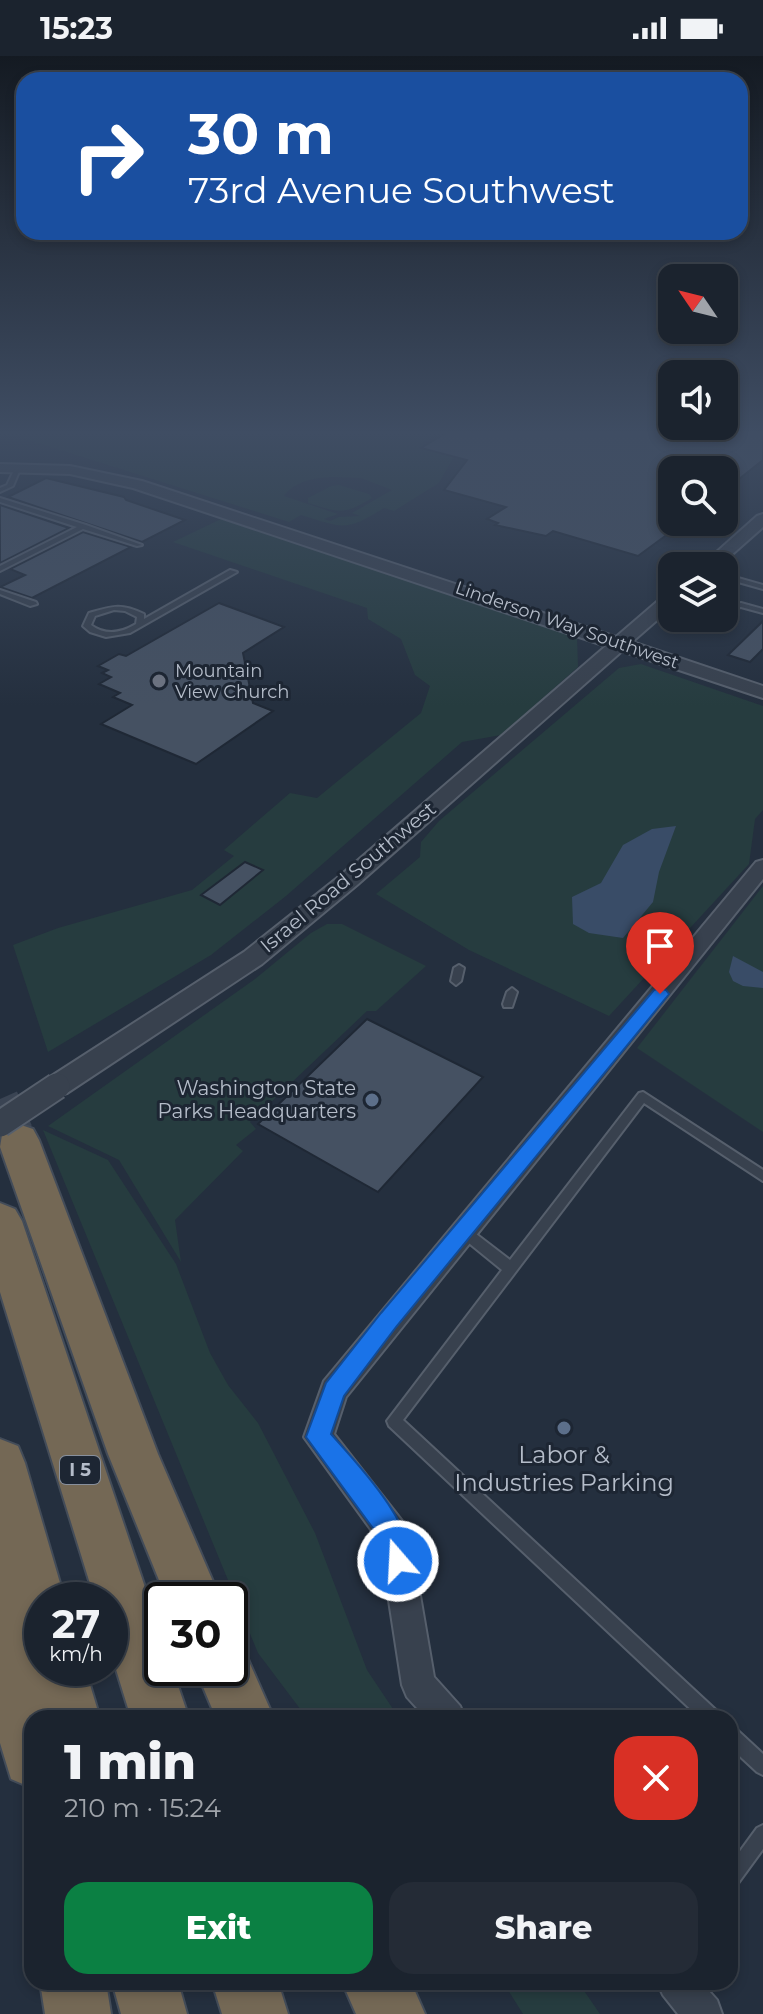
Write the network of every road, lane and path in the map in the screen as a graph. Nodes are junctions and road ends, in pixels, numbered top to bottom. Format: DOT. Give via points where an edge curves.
graph roads {
  1 [pos="76,523"];
  2 [pos="257,523"];
  3 [pos="758,523"];
  4 [pos="84,526"];
  5 [pos="139,545"];
  6 [pos="725,552"];
  7 [pos="0,569"];
  8 [pos="233,572"];
  9 [pos="738,580"];
  10 [pos="763,587"];
  11 [pos="0,592"];
  12 [pos="33,604"];
  13 [pos="738,605"];
  14 [pos="658,610"];
  15 [pos="763,611"];
  16 [pos="140,625"];
  17 [pos="620,643"];
  18 [pos="763,692"];
  19 [pos="763,866"];
  20 [pos="459,968"];
  21 [pos="456,981"];
  22 [pos="9,1132"];
  23 [pos="763,1176"];
  24 [pos="0,1221"];
  25 [pos="463,1231"];
  26 [pos="511,1269"];
  27 [pos="0,1463"];
  28 [pos="0,1581"];
  29 [pos="33,1582"];
  30 [pos="186,1582"];
  31 [pos="62,1686"];
  32 [pos="231,1686"];
  33 [pos="69,1710"];
  34 [pos="157,1710"];
  35 [pos="241,1710"];
  36 [pos="441,1710"];
  37 [pos="703,1710"];
  38 [pos="24,1714"];
  39 [pos="738,1743"];
  40 [pos="763,1766"];
  41 [pos="763,1834"];
  42 [pos="738,1869"];
  43 [pos="74,1990"];
  44 [pos="147,1990"];
  45 [pos="248,1990"];
  46 [pos="379,1990"];
  47 [pos="683,1990"];
  48 [pos="78,2014"];
  49 [pos="154,2014"];
  50 [pos="255,2014"];
  51 [pos="392,2014"];
  52 [pos="703,2014"];
  1 -- 4 [label="lane"];
  2 -- 17 [label="street, Linderson Way Southwest"];
  3 -- 6 [label="street"];
  4 -- 5 [label="lane"];
  4 -- 7 [label="lane"];
  8 -- 16 [label="lane"];
  9 -- 10 [label="lane"];
  11 -- 12 [label="lane"];
  13 -- 15 [label="lane"];
  14 -- 17 [label="street, Israel Road Southwest"];
  16 -- 16 [label="lane" via="108,635 93,631 87,622 100,611 127,609 141,616"];
  17 -- 18 [label="street, Linderson Way Southwest"];
  17 -- 22 [label="street, Israel Road Southwest, bridge" via="253,958 57,1086"];
  19 -- 25 [label="street"];
  20 -- 21 [label="lane"];
  22 -- 30 [label="highway"];
  23 -- 26 [label="lane" via="643,1096"];
  24 -- 34 [label="highway, I 5"];
  25 -- 26 [label="lane"];
  25 -- 36 [label="street" via="334,1390 318,1437 395,1537 419,1685"];
  26 -- 37 [label="lane" via="394,1421"];
  27 -- 29 [label="highway"];
  28 -- 38 [label="highway"];
  31 -- 33 [label="highway"];
  32 -- 35 [label="highway"];
  39 -- 40 [label="lane"];
  41 -- 42 [label="lane"];
  43 -- 48 [label="highway"];
  44 -- 49 [label="highway"];
  45 -- 50 [label="highway"];
  46 -- 51 [label="highway"];
  47 -- 52 [label="street"];
}
